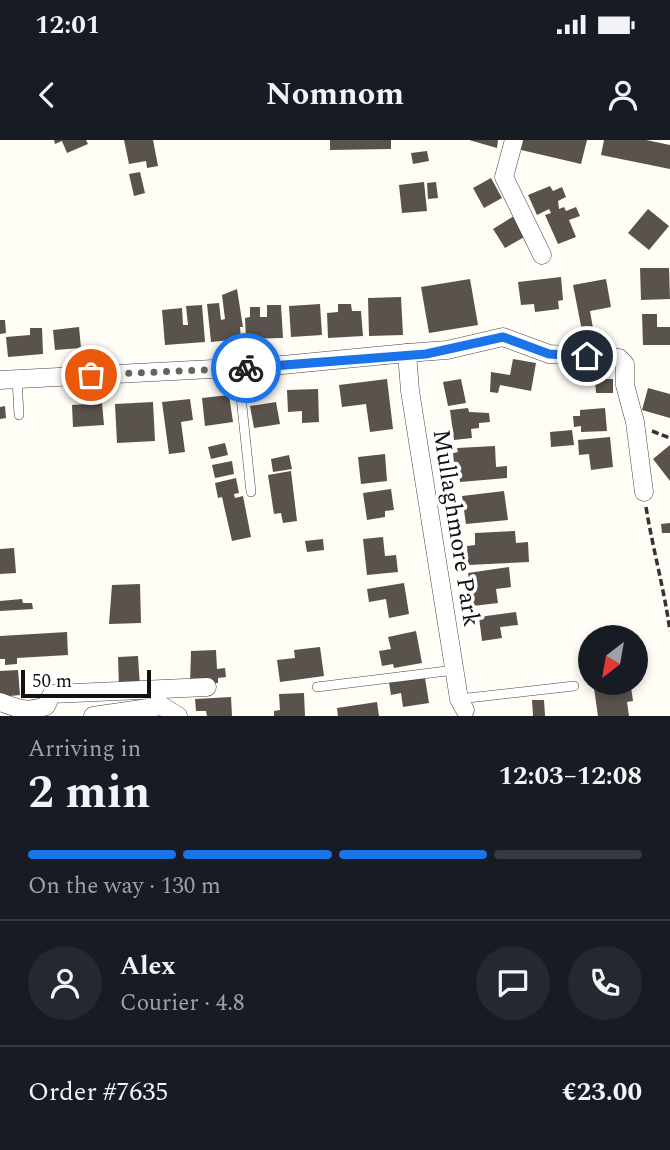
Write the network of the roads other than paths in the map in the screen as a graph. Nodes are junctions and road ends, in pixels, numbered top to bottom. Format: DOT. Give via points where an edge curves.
graph roads {
  1 [pos="514,140"];
  2 [pos="542,255"];
  3 [pos="407,353"];
  4 [pos="238,368"];
  5 [pos="8,379"];
  6 [pos="19,415"];
  7 [pos="251,492"];
  8 [pos="644,492"];
  9 [pos="455,670"];
  10 [pos="573,686"];
  11 [pos="207,687"];
  12 [pos="317,687"];
  13 [pos="0,702"];
  14 [pos="462,704"];
  15 [pos="93,716"];
  16 [pos="178,716"];
  1 -- 2 [label="street" via="504,177"];
  3 -- 4 [label="street"];
  3 -- 8 [label="street" via="447,350 503,337 549,354 620,358 625,363"];
  3 -- 9 [label="street, Mullaghmore Park"];
  4 -- 5 [label="street"];
  4 -- 7 [label="lane"];
  5 -- 6 [label="lane"];
  9 -- 12 [label="lane"];
  9 -- 14 [label="street, Mullaghmore Park"];
  10 -- 14 [label="lane"];
  11 -- 13 [label="street" via="52,694 46,706 23,711"];
  15 -- 16 [label="street" via="162,706"];
}
